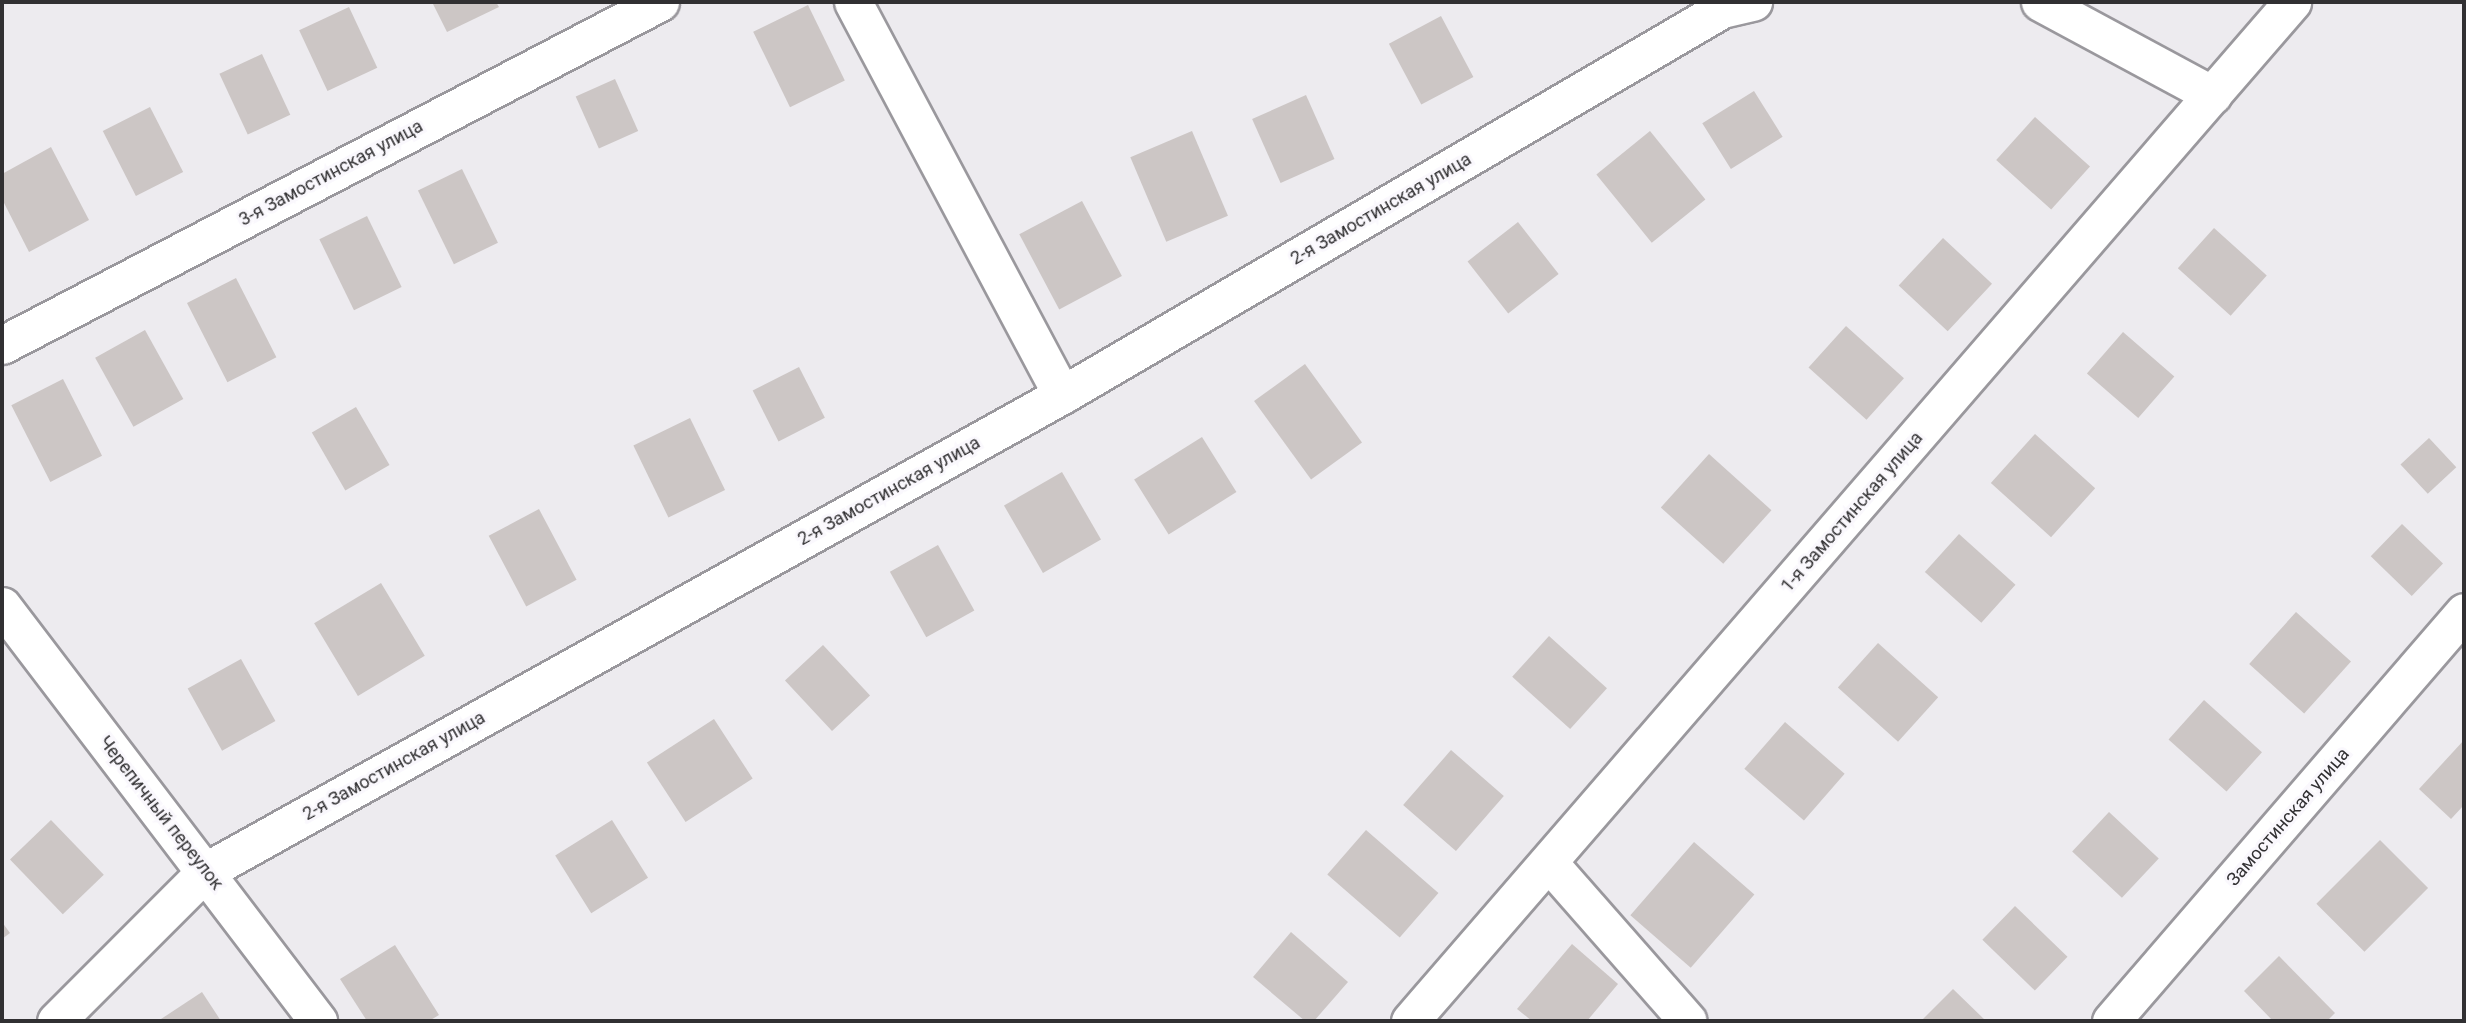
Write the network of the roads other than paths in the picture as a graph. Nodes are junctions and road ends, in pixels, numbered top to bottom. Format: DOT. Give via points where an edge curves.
graph roads {
  1 [pos="660,2"];
  2 [pos="853,2"];
  3 [pos="1753,2"];
  4 [pos="2040,2"];
  5 [pos="2292,2"];
  6 [pos="2213,95"];
  7 [pos="2,345"];
  8 [pos="1062,395"];
  9 [pos="2,606"];
  10 [pos="2464,612"];
  11 [pos="1549,863"];
  12 [pos="206,871"];
  13 [pos="55,1021"];
  14 [pos="318,1021"];
  15 [pos="1410,1021"];
  16 [pos="1688,1021"];
  17 [pos="2111,1021"];
  1 -- 7 [label="street, 3-я Замостинская улица"];
  2 -- 8 [label="street"];
  3 -- 8 [label="street, 2-я Замостинская улица" via="1722,9"];
  4 -- 6 [label="street"];
  5 -- 6 [label="street, 1-я Замостинская улица"];
  6 -- 11 [label="street, 1-я Замостинская улица"];
  8 -- 12 [label="street, 2-я Замостинская улица"];
  9 -- 12 [label="street, Черепичный переулок"];
  10 -- 17 [label="street, Замостинская улица"];
  11 -- 15 [label="street, 1-я Замостинская улица"];
  11 -- 16 [label="street"];
  12 -- 13 [label="street, 2-я Замостинская улица"];
  12 -- 14 [label="street, Черепичный переулок"];
}
